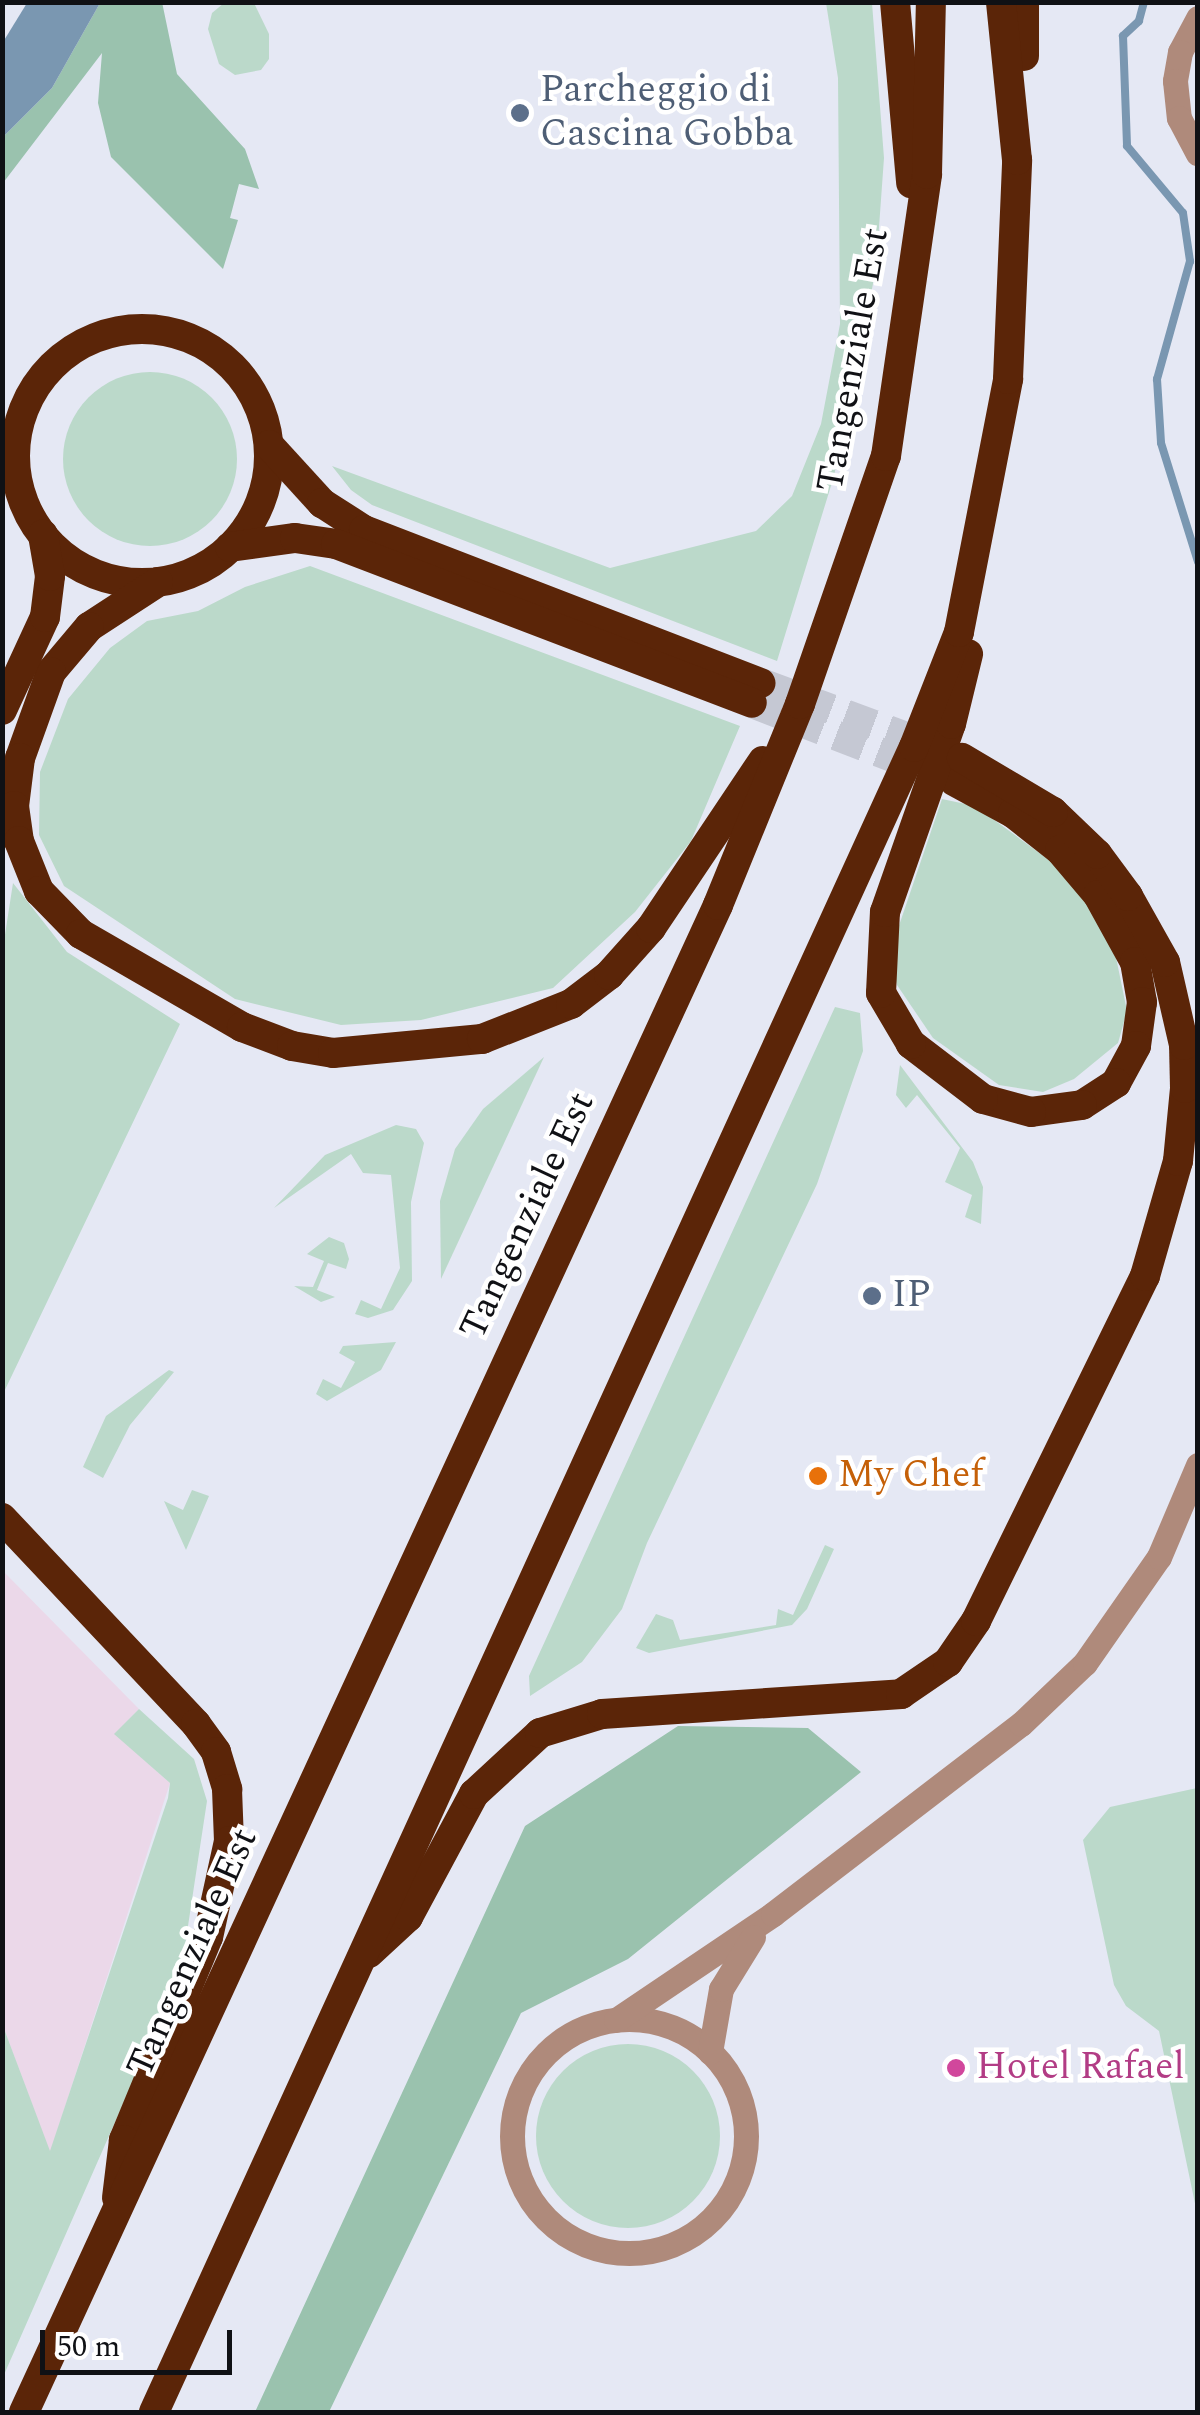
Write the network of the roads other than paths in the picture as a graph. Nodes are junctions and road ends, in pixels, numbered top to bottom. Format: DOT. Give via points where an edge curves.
graph roads {
  1 [pos="895,2"];
  2 [pos="931,2"];
  3 [pos="1000,2"];
  4 [pos="1024,2"];
  5 [pos="1198,18"];
  6 [pos="1016,139"];
  7 [pos="1198,153"];
  8 [pos="917,246"];
  9 [pos="269,445"];
  10 [pos="44,535"];
  11 [pos="230,547"];
  12 [pos="158,582"];
  13 [pos="968,598"];
  14 [pos="800,704"];
  15 [pos="2,710"];
  16 [pos="1198,1465"];
  17 [pos="2,1518"];
  18 [pos="772,1914"];
  19 [pos="360,1962"];
  20 [pos="616,2020"];
  21 [pos="710,2052"];
  22 [pos="113,2225"];
  23 [pos="24,2412"];
  24 [pos="154,2412"];
  1 -- 8 [label="highway"];
  2 -- 8 [label="highway, Tangenziale Est" via="931,117"];
  3 -- 6 [label="highway"];
  4 -- 6 [label="highway"];
  5 -- 7 [label="street" via="1180,52 1175,81 1179,118"];
  6 -- 13 [label="highway" via="1008,379"];
  8 -- 14 [label="highway, Tangenziale Est" via="886,456"];
  9 -- 10 [label="highway" via="259,406 240,375 204,345 143,329 97,337 46,373 18,429 20,491"];
  9 -- 11 [label="highway" via="260,501"];
  9 -- 11 [label="highway" via="315,496 364,530 756,693 336,544 284,538"];
  10 -- 12 [label="highway" via="90,571"];
  10 -- 15 [label="highway" via="50,576 45,617"];
  11 -- 12 [label="highway" via="198,570"];
  12 -- 14 [label="highway" via="83,632 45,683 16,778 22,852 45,900 81,934 242,1027 311,1051 497,1036 581,997 663,914"];
  13 -- 19 [label="highway" via="920,732"];
  13 -- 19 [label="highway" via="973,618 960,693 882,923 881,994 906,1038 984,1099 1031,1112 1082,1105 1116,1082 1136,1046 1142,1002 1134,962 1098,895 1060,850 958,770 1026,792 1067,825 1128,896 1165,962 1184,1045 1178,1162 1145,1276 976,1621 948,1662 901,1694 602,1714 540,1733 474,1794 408,1918"];
  14 -- 22 [label="highway, Tangenziale Est" via="718,905"];
  16 -- 18 [label="street" via="1159,1556 1085,1663 1021,1724"];
  17 -- 22 [label="highway" via="196,1724 216,1752 227,1788 229,1841 208,1936 124,2140"];
  18 -- 20 [label="street"];
  18 -- 21 [label="street" via="721,1989"];
  19 -- 24 [label="highway"];
  20 -- 21 [label="street" via="660,2023"];
  20 -- 21 [label="street" via="588,2027 551,2050 525,2084 513,2126 517,2169 537,2208 569,2236 596,2248 626,2253 667,2247 705,2225 732,2192 746,2150 744,2114 728,2074"];
  22 -- 23 [label="highway, Tangenziale Est"];
}
